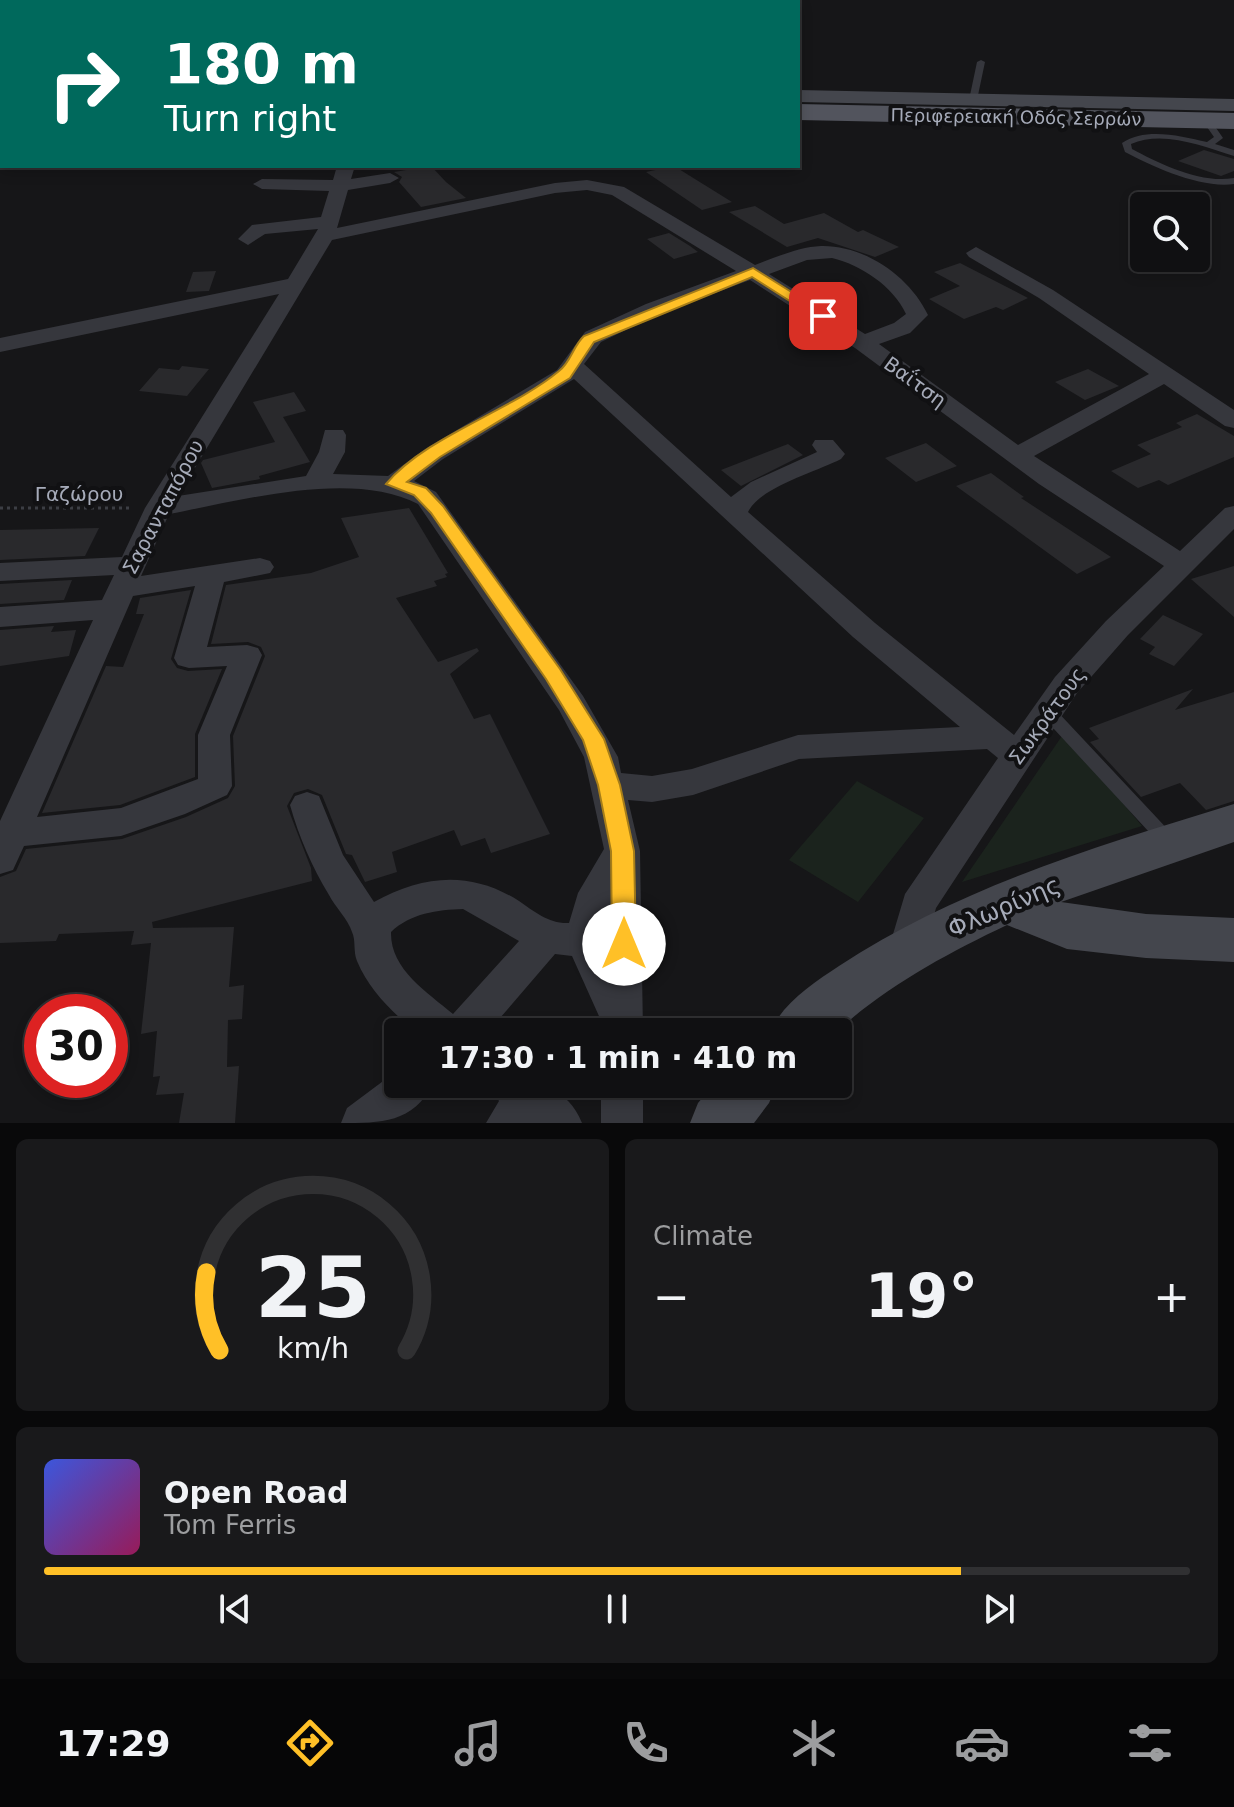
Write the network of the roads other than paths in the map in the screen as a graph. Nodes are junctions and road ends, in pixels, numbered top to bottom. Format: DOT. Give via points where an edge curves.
graph roads {
  1 [pos="981,62"];
  2 [pos="800,96"];
  3 [pos="973,100"];
  4 [pos="1234,105"];
  5 [pos="800,115"];
  6 [pos="1222,130"];
  7 [pos="1234,153"];
  8 [pos="1234,181"];
  9 [pos="258,192"];
  10 [pos="336,204"];
  11 [pos="248,239"];
  12 [pos="976,253"];
  13 [pos="753,272"];
  14 [pos="296,284"];
  15 [pos="863,343"];
  16 [pos="0,345"];
  17 [pos="573,366"];
  18 [pos="1165,374"];
  19 [pos="1234,421"];
  20 [pos="334,435"];
  21 [pos="824,445"];
  22 [pos="1016,456"];
  23 [pos="315,483"];
  24 [pos="394,484"];
  25 [pos="158,508"];
  26 [pos="734,514"];
  27 [pos="1234,514"];
  28 [pos="1180,564"];
  29 [pos="260,567"];
  30 [pos="0,572"];
  31 [pos="212,575"];
  32 [pos="120,587"];
  33 [pos="0,617"];
  34 [pos="1048,712"];
  35 [pos="1005,746"];
  36 [pos="609,785"];
  37 [pos="307,805"];
  38 [pos="1234,823"];
  39 [pos="9,827"];
  40 [pos="1170,843"];
  41 [pos="622,851"];
  42 [pos="1008,903"];
  43 [pos="372,929"];
  44 [pos="547,937"];
  45 [pos="587,939"];
  46 [pos="1234,940"];
  47 [pos="907,951"];
  48 [pos="429,1018"];
  49 [pos="475,1018"];
  50 [pos="618,1018"];
  51 [pos="623,1018"];
  52 [pos="812,1018"];
  53 [pos="394,1098"];
  54 [pos="622,1098"];
  55 [pos="738,1098"];
  56 [pos="362,1123"];
  57 [pos="622,1123"];
  58 [pos="719,1123"];
  1 -- 3 [label="lane"];
  2 -- 3 [label="street"];
  3 -- 4 [label="street"];
  5 -- 6 [label="main road, Περιφερειακή Οδός Σερρών"];
  6 -- 7 [label="lane"];
  6 -- 8 [label="lane" via="1126,143 1141,157 1218,184"];
  9 -- 10 [label="street"];
  10 -- 10 [label="street" via="401,190"];
  10 -- 11 [label="street" via="259,229"];
  10 -- 13 [label="street, Βαΐτση" via="458,207 555,188 603,186 630,196"];
  10 -- 14 [label="street, Σαρανταπόρου"];
  12 -- 18 [label="street"];
  13 -- 15 [label="street, Βαΐτση"];
  13 -- 15 [label="street" via="828,252 891,280 913,300 917,315 902,328"];
  13 -- 17 [label="street" via="593,337 581,346"];
  14 -- 16 [label="street"];
  14 -- 25 [label="street, Σαρανταπόρου"];
  15 -- 22 [label="street, Βαΐτση"];
  17 -- 24 [label="street"];
  17 -- 26 [label="street"];
  18 -- 19 [label="street"];
  18 -- 22 [label="street"];
  20 -- 23 [label="street" via="332,452"];
  21 -- 26 [label="street" via="832,454 762,485 738,501"];
  22 -- 28 [label="street, Βαΐτση"];
  23 -- 24 [label="street"];
  23 -- 25 [label="street"];
  24 -- 36 [label="street" via="414,488 427,498 479,568 584,722"];
  25 -- 32 [label="street, Σαρανταπόρου"];
  26 -- 35 [label="street"];
  27 -- 28 [label="street, Σωκράτους"];
  28 -- 34 [label="street, Σωκράτους" via="1082,665"];
  29 -- 31 [label="street"];
  30 -- 32 [label="street"];
  31 -- 32 [label="street"];
  31 -- 39 [label="street" via="189,658 247,655 214,735 215,786 121,822"];
  32 -- 33 [label="street"];
  32 -- 39 [label="street, Σαρανταπόρου"];
  34 -- 35 [label="street, Σωκράτους"];
  34 -- 40 [label="lane"];
  35 -- 36 [label="street" via="798,747 693,782 652,789"];
  35 -- 47 [label="street, Σωκράτους" via="918,905"];
  36 -- 41 [label="street"];
  37 -- 43 [label="street" via="318,844 345,894"];
  38 -- 40 [label="street, Φλωρίνης"];
  40 -- 42 [label="street, Φλωρίνης"];
  41 -- 45 [label="street" via="593,900"];
  41 -- 51 [label="street"];
  42 -- 46 [label="street" via="1067,927"];
  42 -- 47 [label="street, Φλωρίνης"];
  43 -- 44 [label="street" via="408,903 466,891"];
  43 -- 48 [label="street" via="371,945 383,972"];
  44 -- 45 [label="street"];
  44 -- 49 [label="street"];
  45 -- 50 [label="street"];
  47 -- 52 [label="street, Φλωρίνης" via="844,989"];
  53 -- 56 [label="street"];
  54 -- 57 [label="street"];
  55 -- 58 [label="street"];
}
